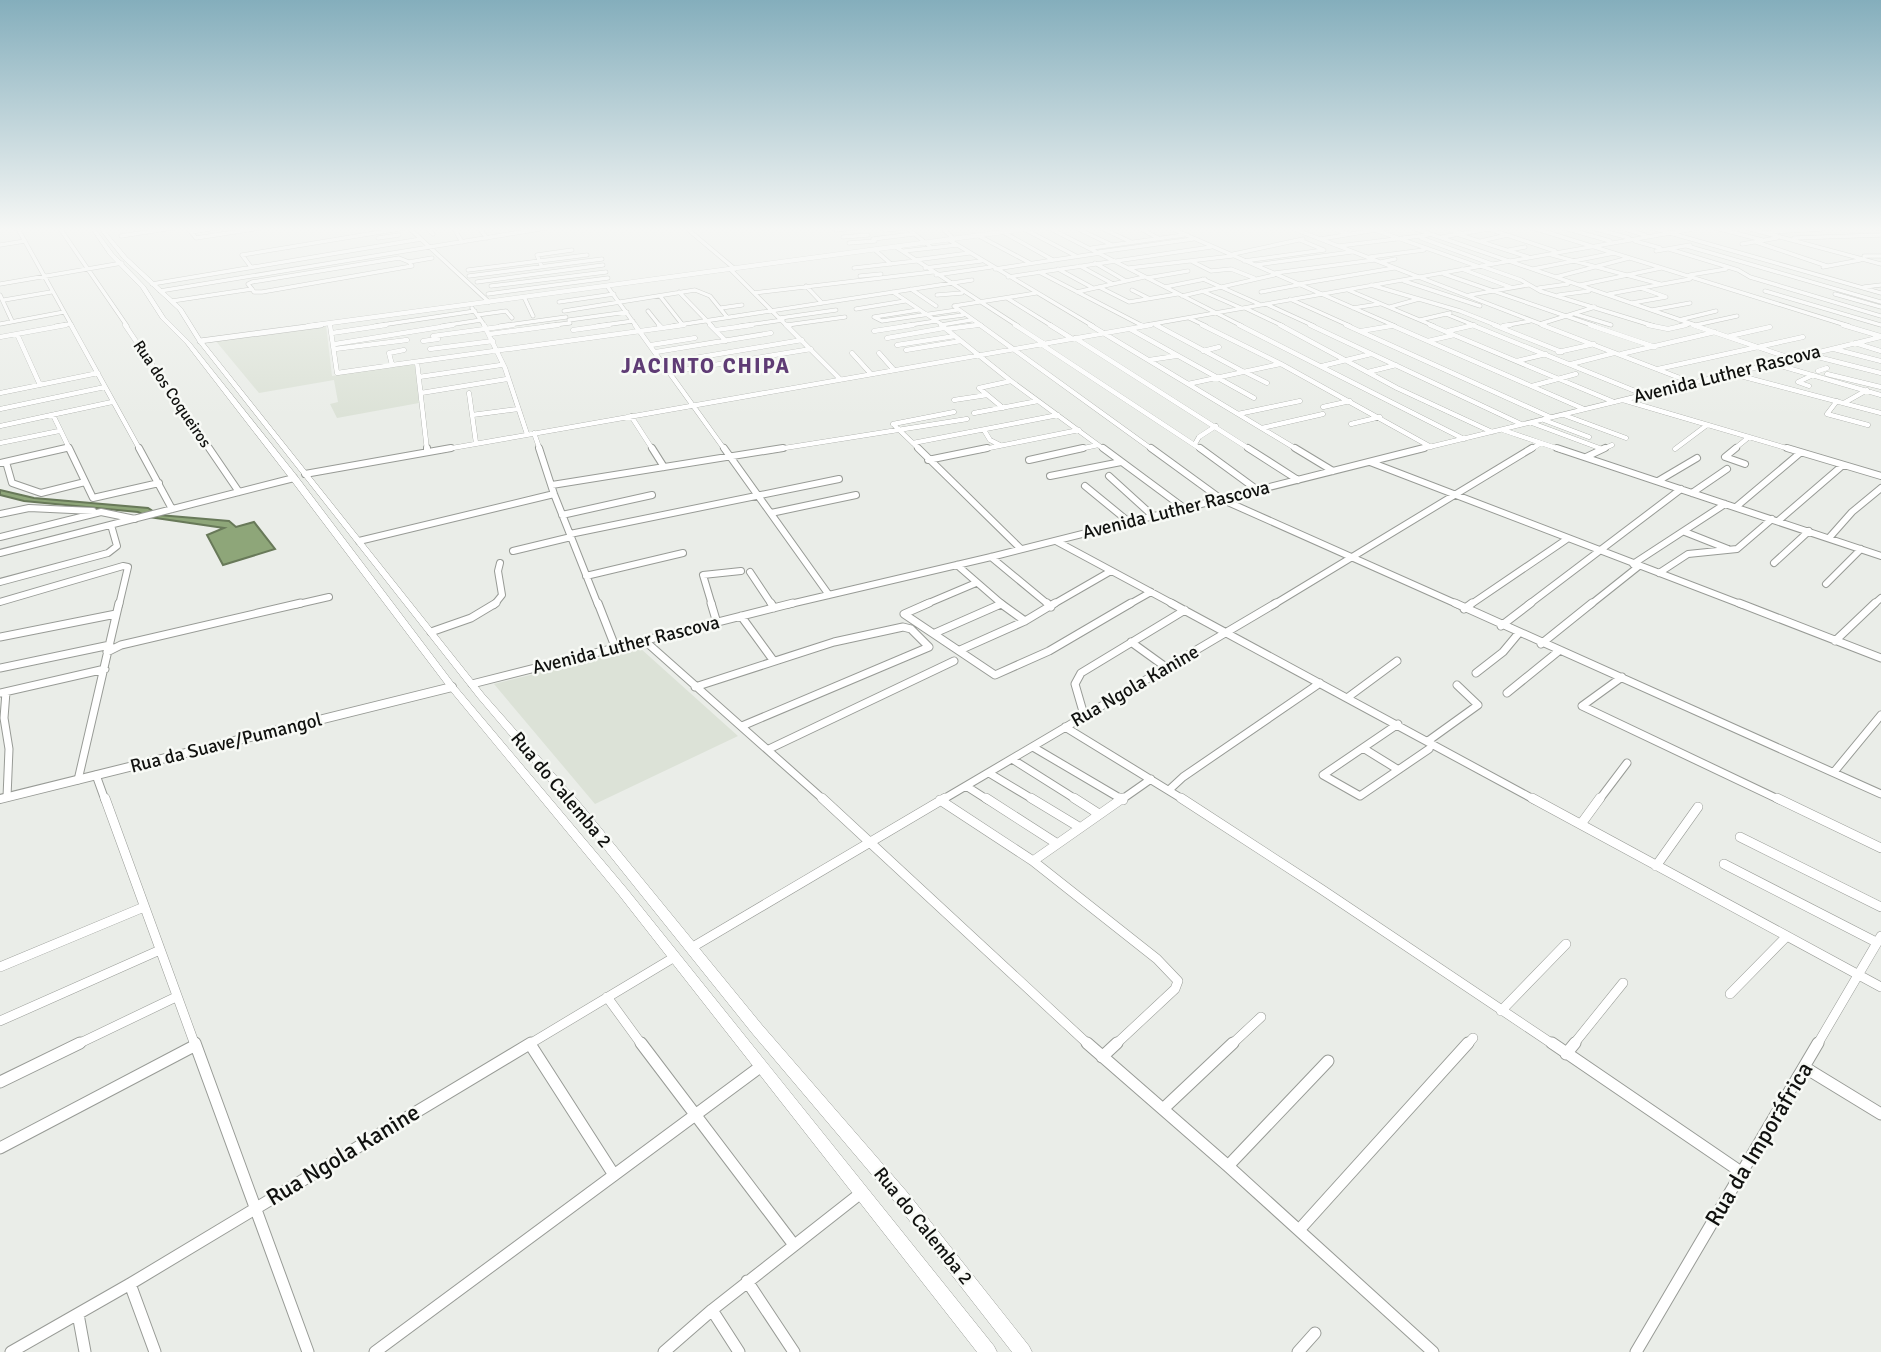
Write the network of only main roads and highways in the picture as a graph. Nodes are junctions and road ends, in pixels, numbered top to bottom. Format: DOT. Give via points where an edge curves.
graph roads {
  1 [pos="143,290"];
  2 [pos="159,290"];
  3 [pos="174,302"];
  4 [pos="157,307"];
  5 [pos="169,311"];
  6 [pos="183,314"];
  7 [pos="163,318"];
  8 [pos="988,1352"];
  9 [pos="1023,1352"];
  1 -- 4 [label="main road, Rua do Calemba 2"];
  2 -- 3 [label="main road, Rua do Calemba 2"];
  3 -- 5 [label="main road"];
  3 -- 6 [label="main road, Rua do Calemba 2"];
  4 -- 5 [label="main road"];
  4 -- 7 [label="main road, Rua do Calemba 2"];
  5 -- 6 [label="main road"];
  5 -- 7 [label="main road"];
  6 -- 9 [label="main road, Rua do Calemba 2" via="472,684 901,1197"];
  7 -- 8 [label="main road, Rua do Calemba 2" via="188,343 294,478 452,687 583,843"];
}
